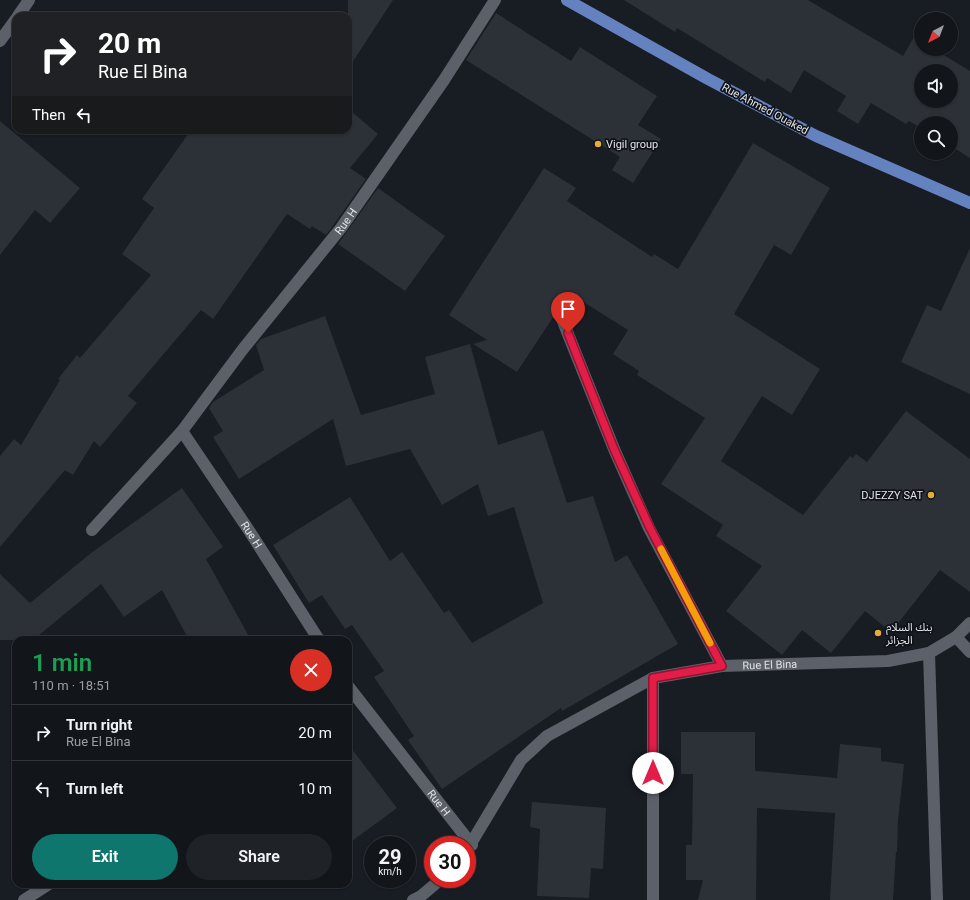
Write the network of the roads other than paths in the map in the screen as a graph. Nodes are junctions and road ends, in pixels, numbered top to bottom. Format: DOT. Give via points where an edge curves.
graph roads {
  1 [pos="29,0"];
  2 [pos="495,0"];
  3 [pos="567,0"];
  4 [pos="21,12"];
  5 [pos="12,24"];
  6 [pos="0,41"];
  7 [pos="970,203"];
  8 [pos="562,319"];
  9 [pos="182,431"];
  10 [pos="92,530"];
  11 [pos="970,623"];
  12 [pos="316,636"];
  13 [pos="956,637"];
  14 [pos="970,652"];
  15 [pos="929,653"];
  16 [pos="722,666"];
  17 [pos="653,678"];
  18 [pos="352,693"];
  19 [pos="461,836"];
  20 [pos="476,836"];
  21 [pos="43,888"];
  22 [pos="430,888"];
  23 [pos="24,900"];
  24 [pos="413,900"];
  25 [pos="653,900"];
  26 [pos="937,900"];
  1 -- 4 [label="street"];
  2 -- 9 [label="street, Rue H" via="444,80 342,228 244,349"];
  3 -- 7 [label="main road, Rue Ahmed Ouaked" via="816,136"];
  5 -- 6 [label="street"];
  8 -- 16 [label="street" via="643,514"];
  9 -- 10 [label="street, Rue H"];
  9 -- 12 [label="street, Rue H"];
  11 -- 13 [label="street, Rue El Bina"];
  13 -- 14 [label="street"];
  13 -- 15 [label="street, Rue El Bina"];
  15 -- 16 [label="street, Rue El Bina" via="888,661"];
  15 -- 26 [label="street"];
  16 -- 17 [label="street, Rue El Bina"];
  17 -- 20 [label="street, Rue El Bina" via="547,736 521,760"];
  17 -- 25 [label="street"];
  18 -- 19 [label="street, Rue H"];
  21 -- 23 [label="street"];
  22 -- 24 [label="street"];
}
